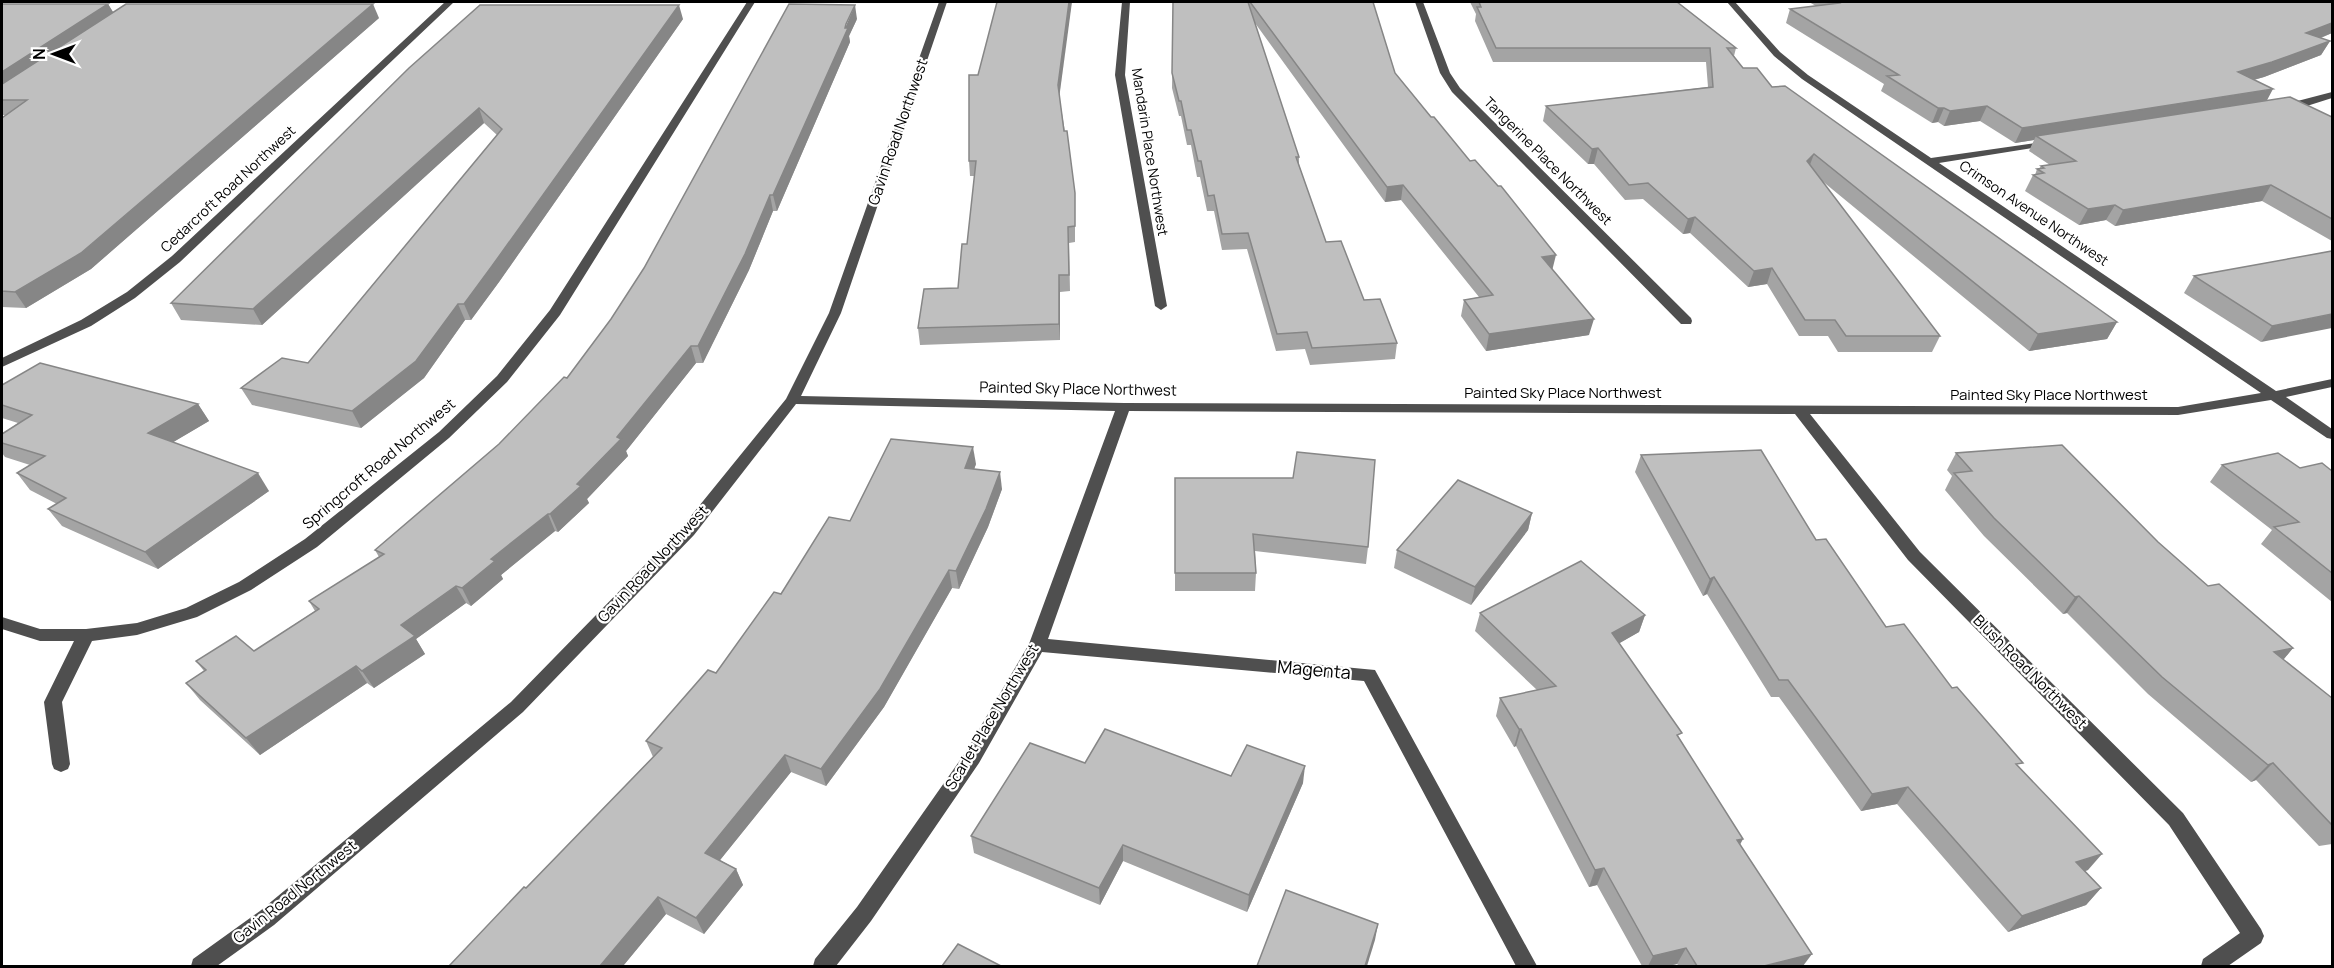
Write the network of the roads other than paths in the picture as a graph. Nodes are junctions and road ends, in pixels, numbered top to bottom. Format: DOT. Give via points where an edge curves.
graph roads {
  1 [pos="450,2"];
  2 [pos="751,2"];
  3 [pos="944,2"];
  4 [pos="1126,2"];
  5 [pos="1419,2"];
  6 [pos="1731,2"];
  7 [pos="2332,95"];
  8 [pos="2275,107"];
  9 [pos="2063,140"];
  10 [pos="1930,161"];
  11 [pos="1161,306"];
  12 [pos="1686,321"];
  13 [pos="2,363"];
  14 [pos="2332,383"];
  15 [pos="2275,395"];
  16 [pos="792,400"];
  17 [pos="1124,408"];
  18 [pos="1800,411"];
  19 [pos="2332,435"];
  20 [pos="2,623"];
  21 [pos="86,635"];
  22 [pos="1037,645"];
  23 [pos="61,764"];
  24 [pos="201,966"];
  25 [pos="823,966"];
  26 [pos="1527,966"];
  27 [pos="2211,966"];
  1 -- 13 [label="street, Cedarcroft Road Northwest" via="176,259 131,295 86,323"];
  2 -- 21 [label="street, Springcroft Road Northwest" via="555,312 502,379 444,435 311,543 245,586 191,613 137,629"];
  3 -- 16 [label="street, Gavin Road Northwest" via="835,313"];
  4 -- 11 [label="street, Mandarin Place Northwest" via="1120,75"];
  5 -- 12 [label="street, Tangerine Place Northwest" via="1445,73 1456,90"];
  6 -- 10 [label="street, Crimson Avenue Northwest" via="1777,54 1805,77"];
  7 -- 8 [label="street"];
  9 -- 10 [label="street"];
  10 -- 15 [label="street, Crimson Avenue Northwest"];
  14 -- 15 [label="street, Painted Sky Place Northwest"];
  15 -- 18 [label="street, Painted Sky Place Northwest" via="2178,411"];
  15 -- 19 [label="street, Crimson Avenue Northwest"];
  16 -- 17 [label="street, Painted Sky Place Northwest"];
  16 -- 24 [label="street, Gavin Road Northwest" via="688,531 517,707 267,918"];
  17 -- 18 [label="street, Painted Sky Place Northwest"];
  17 -- 22 [label="street, Scarlet Place Northwest"];
  18 -- 27 [label="street, Blush Road Northwest" via="1914,556 2176,819 2254,936"];
  20 -- 21 [label="street, Springcroft Road Northwest" via="40,635"];
  21 -- 23 [label="street" via="53,702"];
  22 -- 25 [label="street, Scarlet Place Northwest" via="972,758 864,914"];
  22 -- 26 [label="street, Magenta" via="1369,675"];
}
